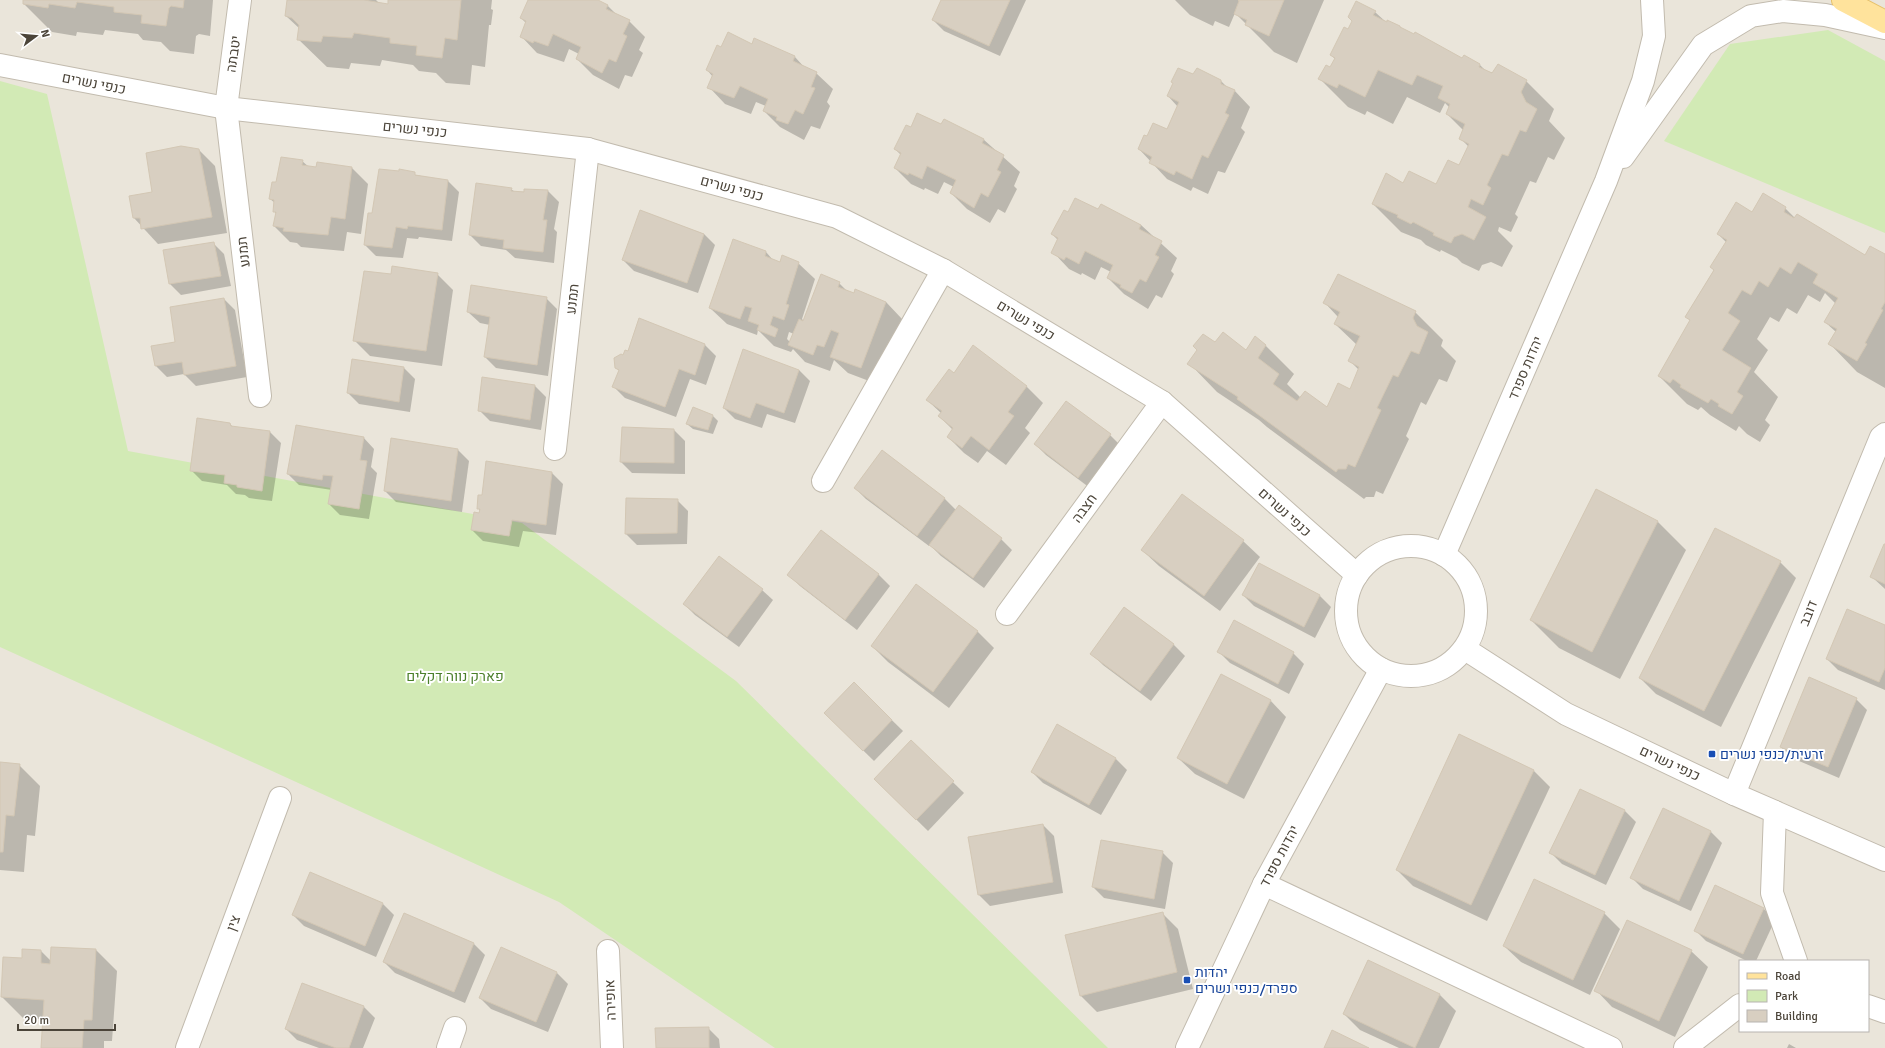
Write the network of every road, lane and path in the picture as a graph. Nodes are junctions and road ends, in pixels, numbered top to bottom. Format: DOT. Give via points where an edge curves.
graph roads {
  1 [pos="240,0"];
  2 [pos="1652,0"];
  3 [pos="1843,0"];
  4 [pos="1885,22"];
  5 [pos="1885,28"];
  6 [pos="0,65"];
  7 [pos="226,108"];
  8 [pos="588,149"];
  9 [pos="1606,181"];
  10 [pos="943,270"];
  11 [pos="260,396"];
  12 [pos="1162,402"];
  13 [pos="1885,434"];
  14 [pos="555,449"];
  15 [pos="823,481"];
  16 [pos="1444,555"];
  17 [pos="1357,575"];
  18 [pos="1006,614"];
  19 [pos="1464,649"];
  20 [pos="1381,669"];
  21 [pos="1734,794"];
  22 [pos="280,798"];
  23 [pos="1776,812"];
  24 [pos="1885,860"];
  25 [pos="1264,884"];
  26 [pos="608,951"];
  27 [pos="1796,960"];
  28 [pos="1739,1006"];
  29 [pos="1869,1006"];
  30 [pos="1885,1012"];
  31 [pos="187,1048"];
  32 [pos="612,1048"];
  33 [pos="1187,1048"];
  34 [pos="1611,1048"];
  35 [pos="1685,1048"];
  1 -- 7 [label="street, יטבתה"];
  2 -- 9 [label="street" via="1654,36 1642,81"];
  3 -- 4 [label="main road"];
  5 -- 9 [label="street" via="1825,15 1783,11 1752,16 1703,45"];
  6 -- 7 [label="street, כנפי נשרים"];
  7 -- 8 [label="street, כנפי נשרים"];
  7 -- 11 [label="street, תמנע"];
  8 -- 10 [label="street, כנפי נשרים" via="837,217"];
  8 -- 14 [label="street, תמנע"];
  9 -- 16 [label="street, יהדות ספרד"];
  10 -- 12 [label="street, כנפי נשרים"];
  10 -- 15 [label="street"];
  12 -- 17 [label="street, כנפי נשרים"];
  12 -- 18 [label="street, חצבה"];
  13 -- 21 [label="street, דובב" via="1881,437"];
  16 -- 17 [label="street" via="1426,547 1406,546 1387,550 1370,561"];
  16 -- 19 [label="street" via="1458,566 1469,581 1475,598 1477,615 1473,633"];
  17 -- 20 [label="street" via="1349,592 1346,610 1348,628 1355,645 1366,659"];
  19 -- 20 [label="street" via="1454,661 1427,675 1396,675"];
  19 -- 21 [label="street, כנפי נשרים" via="1566,714"];
  20 -- 25 [label="street, יהדות ספרד"];
  21 -- 23 [label="street, כנפי נשרים"];
  22 -- 31 [label="street, צין"];
  23 -- 24 [label="street, כנפי נשרים"];
  23 -- 27 [label="street" via="1772,893"];
  25 -- 33 [label="street, יהדות ספרד"];
  25 -- 34 [label="street"];
  26 -- 32 [label="street, אופירה"];
  28 -- 35 [label="street"];
  29 -- 30 [label="street"];
}
